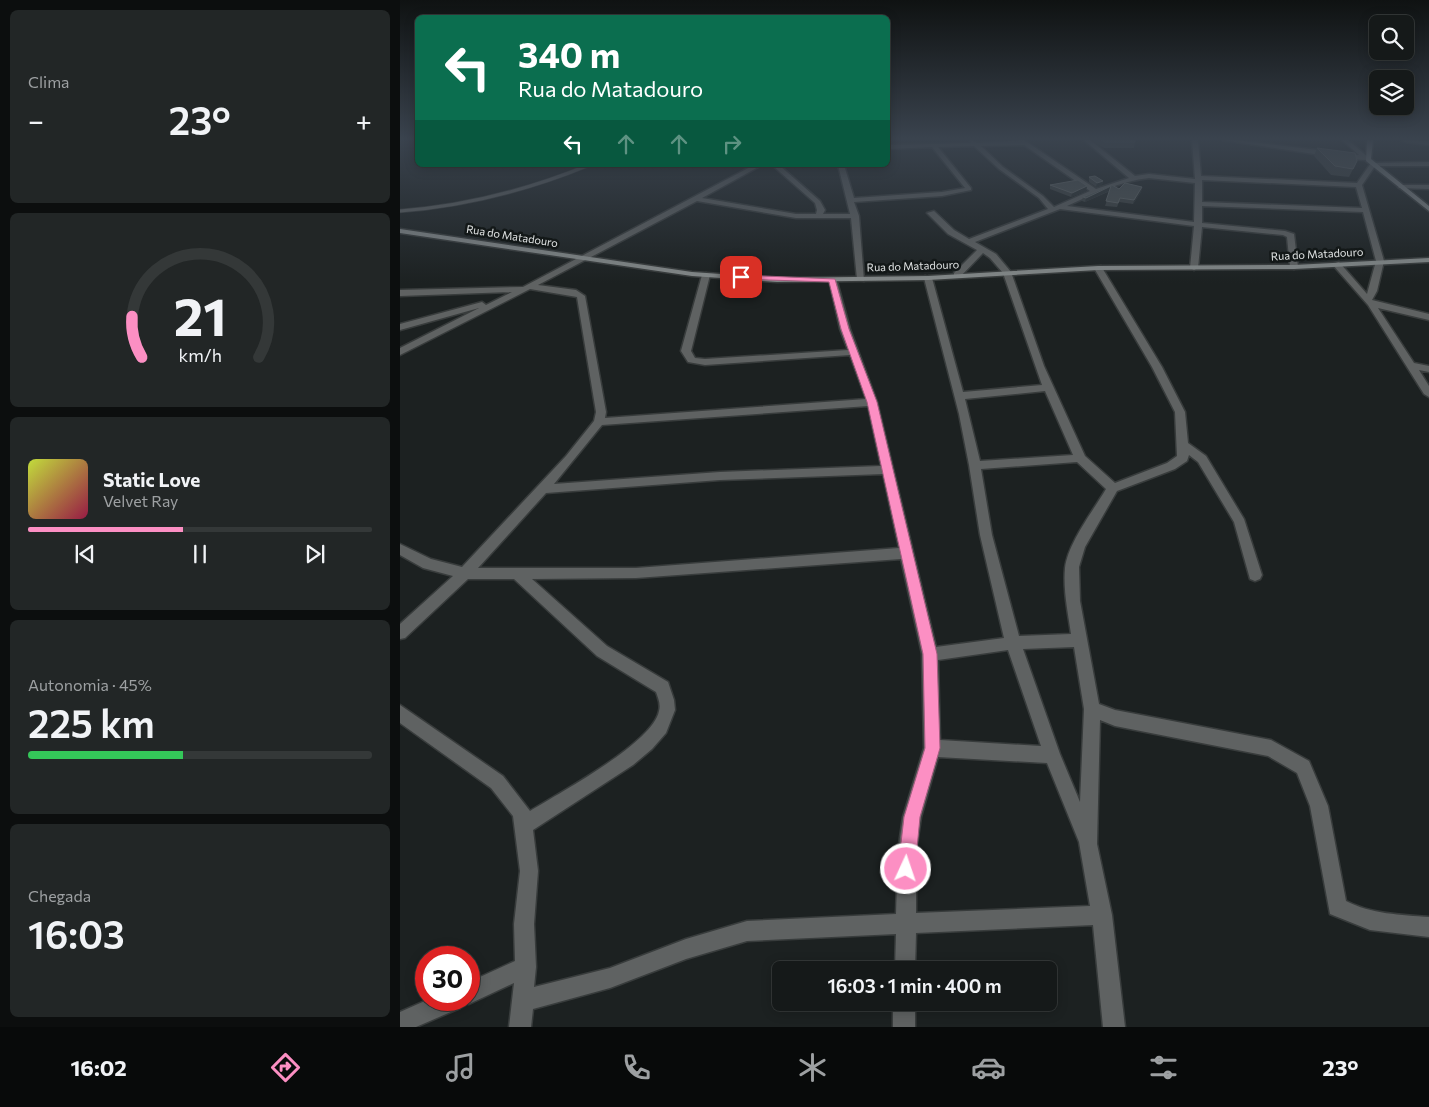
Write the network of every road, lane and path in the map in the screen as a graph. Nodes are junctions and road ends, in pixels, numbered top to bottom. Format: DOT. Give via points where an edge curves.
graph roads {
  1 [pos="528,188"];
  2 [pos="716,188"];
  3 [pos="802,188"];
  4 [pos="848,188"];
  5 [pos="968,188"];
  6 [pos="1029,188"];
  7 [pos="1092,188"];
  8 [pos="1105,188"];
  9 [pos="1199,188"];
  10 [pos="1360,188"];
  11 [pos="1402,188"];
  12 [pos="1096,191"];
  13 [pos="695,199"];
  14 [pos="852,200"];
  15 [pos="1199,204"];
  16 [pos="1427,206"];
  17 [pos="1055,208"];
  18 [pos="1366,210"];
  19 [pos="400,211"];
  20 [pos="931,213"];
  21 [pos="819,216"];
  22 [pos="855,216"];
  23 [pos="1200,225"];
  24 [pos="400,231"];
  25 [pos="971,241"];
  26 [pos="983,249"];
  27 [pos="586,258"];
  28 [pos="1429,260"];
  29 [pos="1380,261"];
  30 [pos="1336,264"];
  31 [pos="1294,267"];
  32 [pos="1098,268"];
  33 [pos="1194,268"];
  34 [pos="1007,272"];
  35 [pos="706,275"];
  36 [pos="957,275"];
  37 [pos="928,278"];
  38 [pos="861,279"];
  39 [pos="833,280"];
  40 [pos="528,288"];
  41 [pos="400,293"];
  42 [pos="509,298"];
  43 [pos="1370,302"];
  44 [pos="1429,317"];
  45 [pos="400,327"];
  46 [pos="400,352"];
  47 [pos="854,352"];
  48 [pos="1412,366"];
  49 [pos="1429,369"];
  50 [pos="1049,387"];
  51 [pos="1429,394"];
  52 [pos="959,396"];
  53 [pos="872,402"];
  54 [pos="599,422"];
  55 [pos="1182,445"];
  56 [pos="1080,458"];
  57 [pos="975,465"];
  58 [pos="888,470"];
  59 [pos="1113,488"];
  60 [pos="541,489"];
  61 [pos="400,549"];
  62 [pos="907,553"];
  63 [pos="465,573"];
  64 [pos="517,574"];
  65 [pos="1255,575"];
  66 [pos="400,633"];
  67 [pos="1080,640"];
  68 [pos="1013,643"];
  69 [pos="930,654"];
  70 [pos="1092,709"];
  71 [pos="400,713"];
  72 [pos="932,748"];
  73 [pos="1052,754"];
  74 [pos="524,825"];
  75 [pos="1088,844"];
  76 [pos="1102,914"];
  77 [pos="906,922"];
  78 [pos="1429,926"];
  79 [pos="905,961"];
  80 [pos="526,967"];
  81 [pos="480,987"];
  82 [pos="522,1001"];
  83 [pos="427,1011"];
  84 [pos="904,1011"];
  85 [pos="400,1023"];
  86 [pos="520,1027"];
  87 [pos="904,1027"];
  88 [pos="1114,1027"];
  1 -- 19 [label="lane" via="434,209"];
  2 -- 13 [label="street"];
  3 -- 21 [label="street" via="818,202"];
  4 -- 14 [label="street"];
  5 -- 14 [label="street" via="942,194"];
  6 -- 17 [label="street"];
  7 -- 12 [label="street"];
  8 -- 12 [label="street"];
  9 -- 15 [label="street"];
  10 -- 18 [label="street"];
  11 -- 16 [label="street"];
  12 -- 17 [label="street"];
  13 -- 21 [label="street" via="770,213"];
  13 -- 27 [label="street"];
  14 -- 22 [label="street"];
  15 -- 18 [label="street"];
  15 -- 23 [label="street"];
  17 -- 23 [label="street"];
  17 -- 25 [label="street"];
  18 -- 29 [label="street"];
  20 -- 25 [label="street" via="952,232"];
  21 -- 22 [label="street"];
  22 -- 38 [label="street"];
  23 -- 31 [label="street" via="1288,234 1291,236"];
  23 -- 33 [label="street"];
  24 -- 27 [label="street, Rua do Matadouro"];
  25 -- 26 [label="street"];
  26 -- 34 [label="street"];
  26 -- 36 [label="street"];
  27 -- 35 [label="street, Rua do Matadouro"];
  27 -- 40 [label="street"];
  28 -- 29 [label="street, Rua do Matadouro"];
  29 -- 30 [label="street, Rua do Matadouro"];
  29 -- 43 [label="street"];
  30 -- 31 [label="street, Rua do Matadouro"];
  30 -- 43 [label="street"];
  31 -- 33 [label="street, Rua do Matadouro"];
  32 -- 33 [label="street, Rua do Matadouro"];
  32 -- 34 [label="street, Rua do Matadouro"];
  32 -- 55 [label="street" via="1180,412"];
  34 -- 36 [label="street, Rua do Matadouro"];
  34 -- 50 [label="street"];
  35 -- 39 [label="street, Rua do Matadouro"];
  35 -- 47 [label="street" via="686,351 691,360 704,362"];
  36 -- 37 [label="street, Rua do Matadouro"];
  37 -- 38 [label="street, Rua do Matadouro"];
  37 -- 52 [label="street"];
  38 -- 39 [label="street, Rua do Matadouro"];
  39 -- 47 [label="street"];
  40 -- 41 [label="street"];
  40 -- 42 [label="street"];
  40 -- 54 [label="street" via="581,296 601,407"];
  42 -- 45 [label="street"];
  42 -- 46 [label="street"];
  43 -- 44 [label="street"];
  43 -- 48 [label="street"];
  47 -- 53 [label="street"];
  48 -- 49 [label="street"];
  48 -- 51 [label="street"];
  50 -- 52 [label="street"];
  50 -- 56 [label="street"];
  52 -- 57 [label="street"];
  53 -- 54 [label="street"];
  53 -- 58 [label="street"];
  54 -- 60 [label="street"];
  55 -- 59 [label="street" via="1183,458 1172,466"];
  55 -- 65 [label="street" via="1202,459 1236,513"];
  56 -- 57 [label="street"];
  56 -- 59 [label="street"];
  57 -- 68 [label="street" via="986,535"];
  58 -- 60 [label="street" via="720,476"];
  58 -- 62 [label="street"];
  59 -- 67 [label="street" via="1079,546 1072,567 1073,601"];
  60 -- 63 [label="street"];
  61 -- 63 [label="street" via="428,564"];
  62 -- 64 [label="street" via="636,573"];
  62 -- 69 [label="street"];
  63 -- 64 [label="street"];
  63 -- 66 [label="street"];
  64 -- 74 [label="street" via="602,651 662,687 667,703 667,714 656,733 634,755"];
  67 -- 68 [label="street"];
  67 -- 70 [label="street"];
  68 -- 69 [label="street"];
  68 -- 73 [label="street"];
  69 -- 72 [label="street"];
  70 -- 75 [label="street"];
  70 -- 78 [label="street" via="1115,718 1271,748 1303,767 1319,806 1337,907 1354,917"];
  71 -- 74 [label="street" via="497,782 522,812"];
  72 -- 73 [label="street"];
  72 -- 77 [label="street" via="912,817 907,851"];
  73 -- 75 [label="street"];
  74 -- 80 [label="street" via="529,871 524,924"];
  75 -- 76 [label="street"];
  76 -- 77 [label="street"];
  76 -- 88 [label="street"];
  77 -- 79 [label="street"];
  77 -- 82 [label="street" via="747,932 686,949 610,978"];
  80 -- 81 [label="street"];
  80 -- 82 [label="street"];
  82 -- 86 [label="street"];
  83 -- 85 [label="street"];
  84 -- 87 [label="street"];
}
